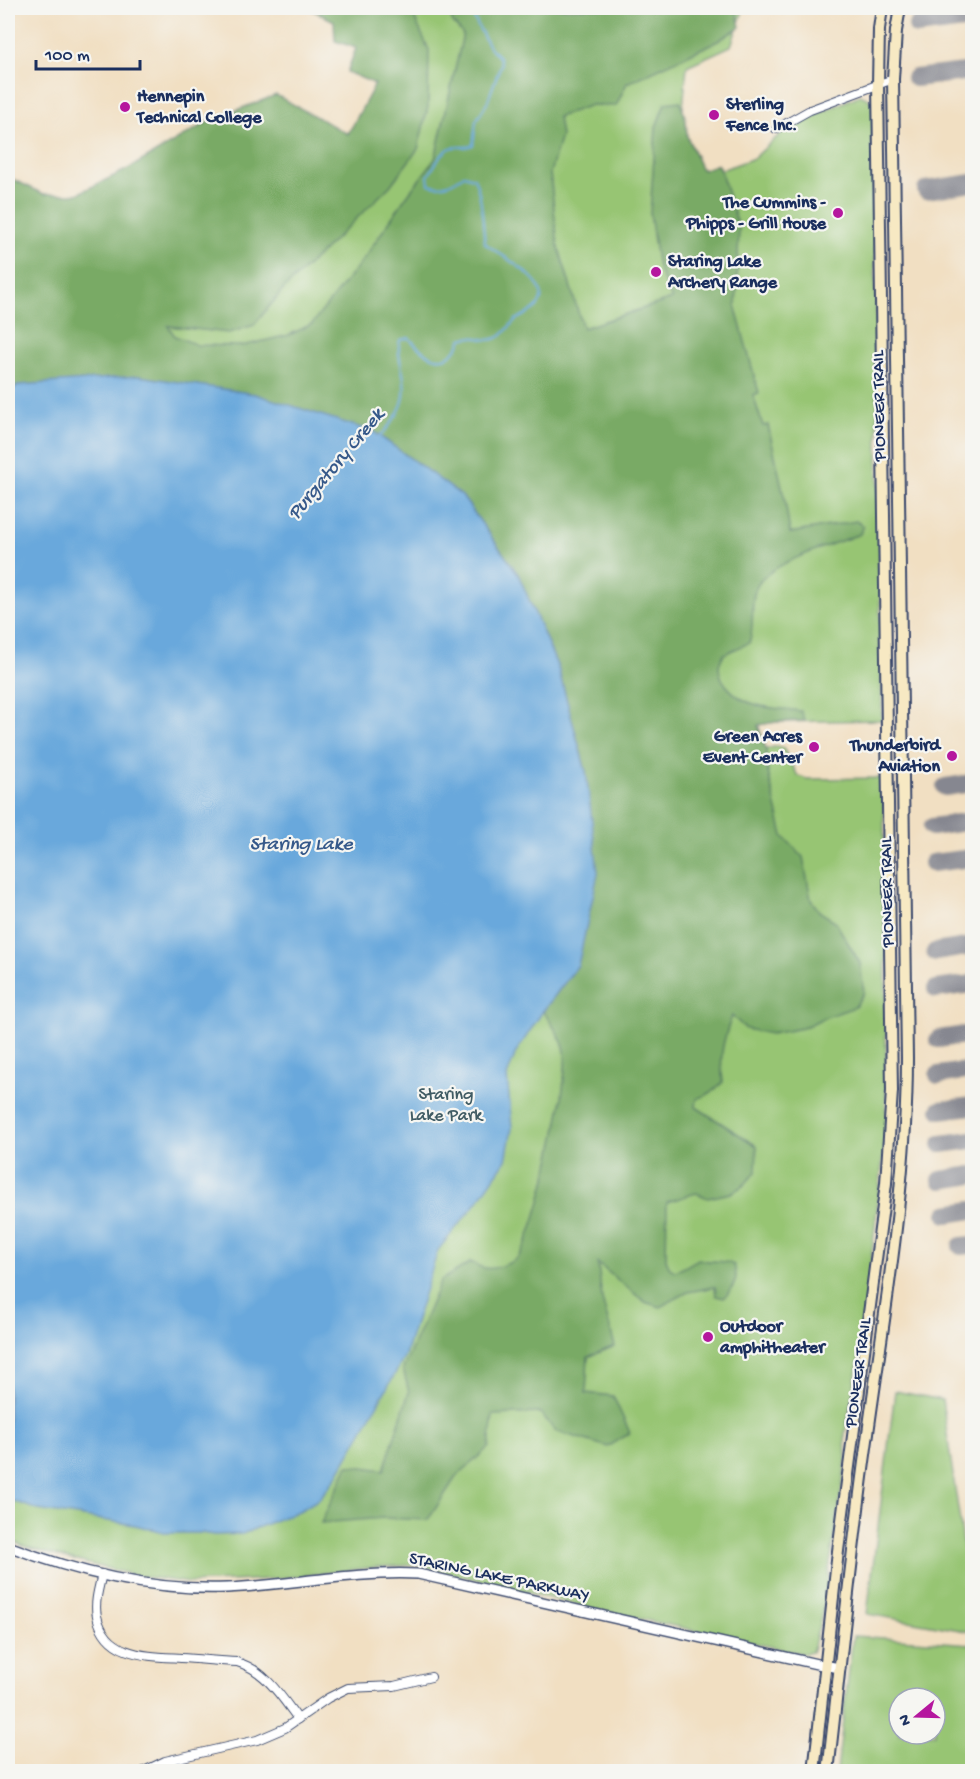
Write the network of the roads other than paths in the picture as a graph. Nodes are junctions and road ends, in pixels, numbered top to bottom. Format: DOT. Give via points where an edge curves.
graph roads {
  1 [pos="882,8"];
  2 [pos="900,8"];
  3 [pos="893,79"];
  4 [pos="878,84"];
  5 [pos="776,129"];
  6 [pos="8,1546"];
  7 [pos="102,1574"];
  8 [pos="825,1666"];
  9 [pos="840,1668"];
  10 [pos="430,1677"];
  11 [pos="298,1719"];
  12 [pos="142,1772"];
  13 [pos="814,1772"];
  14 [pos="828,1772"];
  1 -- 4 [label="main road, PIONEER TRAIL"];
  2 -- 3 [label="main road, PIONEER TRAIL"];
  3 -- 4 [label="street"];
  3 -- 9 [label="main road, PIONEER TRAIL" via="907,1090 902,1184"];
  4 -- 5 [label="street" via="810,110"];
  4 -- 8 [label="main road, PIONEER TRAIL" via="892,1091 886,1183"];
  6 -- 7 [label="street, STARING LAKE PARKWAY"];
  7 -- 8 [label="street, STARING LAKE PARKWAY" via="204,1588 418,1574"];
  7 -- 11 [label="street" via="97,1615 108,1639 118,1648 131,1654 246,1665 266,1678"];
  8 -- 9 [label="street, STARING LAKE PARKWAY"];
  8 -- 13 [label="main road, PIONEER TRAIL"];
  9 -- 14 [label="main road, PIONEER TRAIL"];
  10 -- 11 [label="street" via="394,1686 348,1688"];
  11 -- 12 [label="street" via="257,1740 165,1761"];
}
